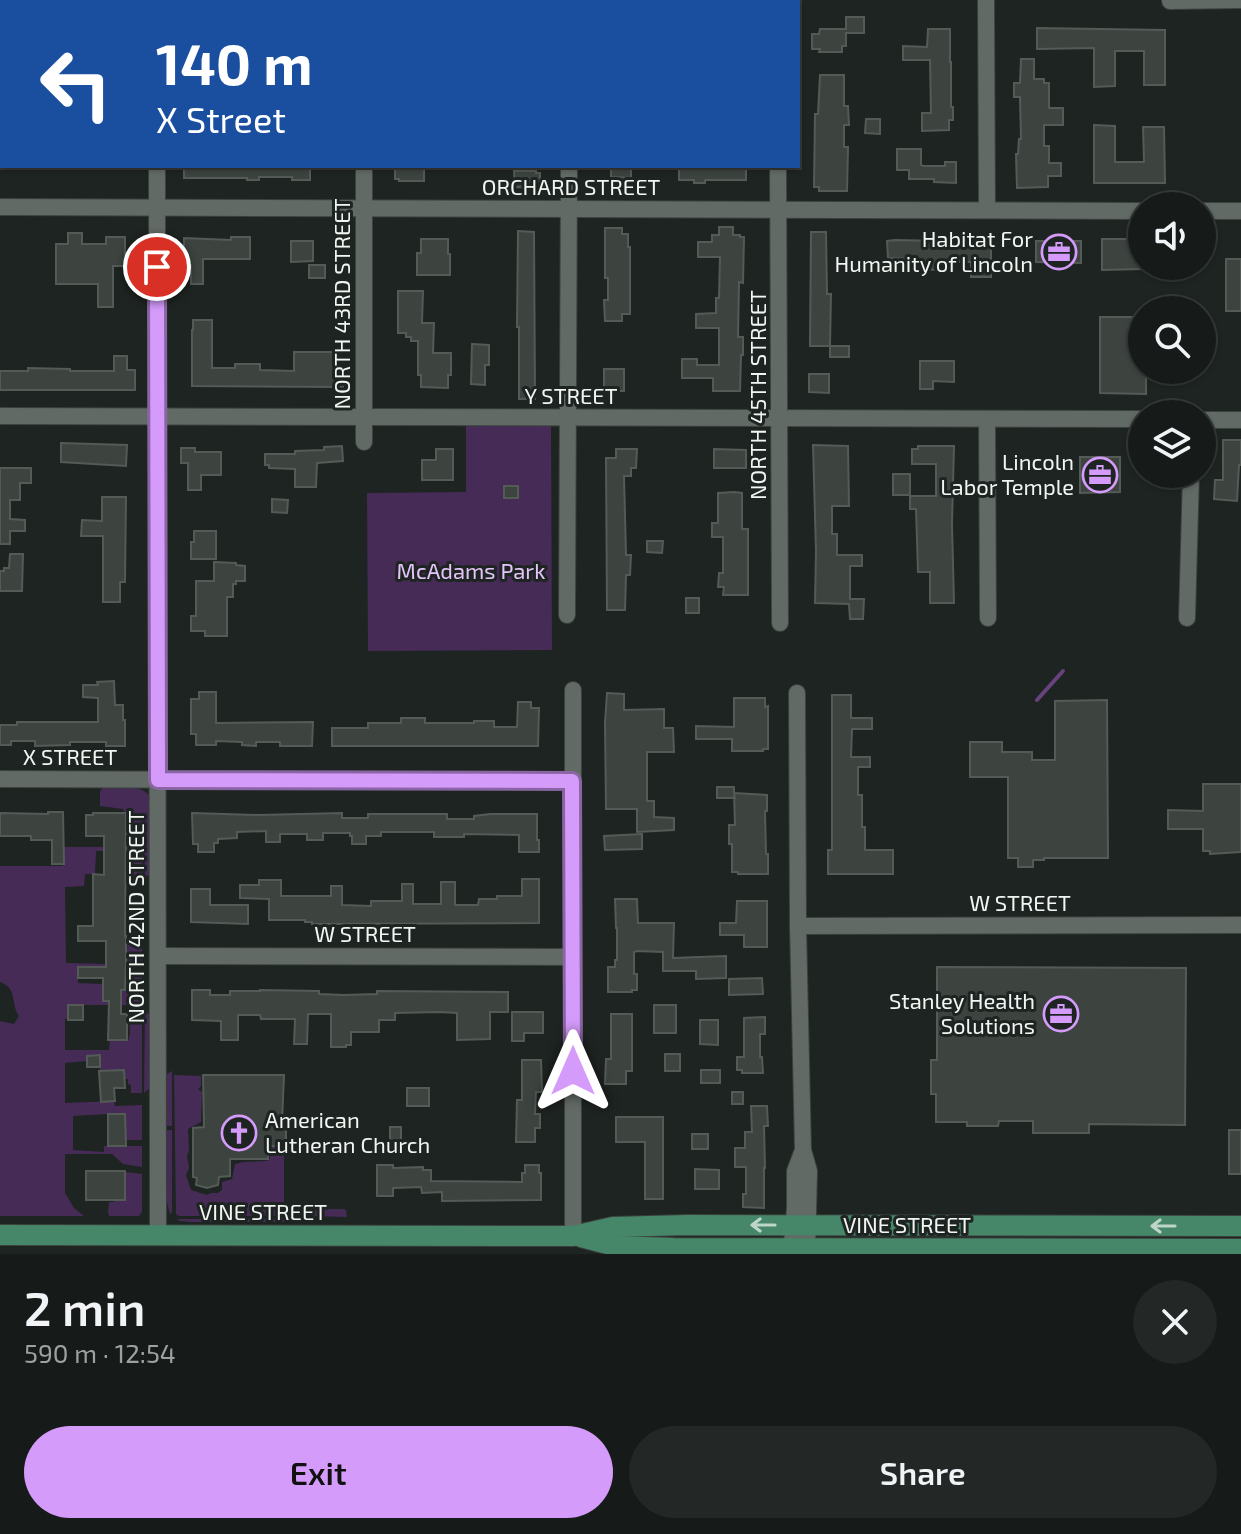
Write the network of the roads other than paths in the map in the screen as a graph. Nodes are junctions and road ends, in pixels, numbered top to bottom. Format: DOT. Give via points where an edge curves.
graph roads {
  1 [pos="986,0"];
  2 [pos="1240,0"];
  3 [pos="1170,1"];
  4 [pos="1192,1"];
  5 [pos="157,168"];
  6 [pos="364,168"];
  7 [pos="569,168"];
  8 [pos="778,168"];
  9 [pos="0,207"];
  10 [pos="157,207"];
  11 [pos="364,207"];
  12 [pos="569,209"];
  13 [pos="778,209"];
  14 [pos="987,210"];
  15 [pos="1128,211"];
  16 [pos="1216,211"];
  17 [pos="1241,211"];
  18 [pos="0,416"];
  19 [pos="158,417"];
  20 [pos="364,417"];
  21 [pos="569,418"];
  22 [pos="780,419"];
  23 [pos="987,419"];
  24 [pos="1128,419"];
  25 [pos="1216,420"];
  26 [pos="1241,420"];
  27 [pos="364,442"];
  28 [pos="1191,488"];
  29 [pos="567,615"];
  30 [pos="988,618"];
  31 [pos="1187,618"];
  32 [pos="780,623"];
  33 [pos="573,690"];
  34 [pos="797,693"];
  35 [pos="0,779"];
  36 [pos="158,780"];
  37 [pos="572,781"];
  38 [pos="1241,925"];
  39 [pos="798,926"];
  40 [pos="158,956"];
  41 [pos="573,957"];
  42 [pos="801,1225"];
  43 [pos="1241,1226"];
  44 [pos="0,1235"];
  45 [pos="158,1236"];
  46 [pos="573,1236"];
  47 [pos="1241,1249"];
  48 [pos="799,1251"];
  1 -- 14 [label="street"];
  2 -- 4 [label="street"];
  3 -- 4 [label="street"];
  5 -- 10 [label="street, NORTH 42ND STREET"];
  6 -- 11 [label="street, NORTH 43RD STREET"];
  7 -- 12 [label="street"];
  8 -- 13 [label="street, NORTH 45TH STREET"];
  9 -- 10 [label="street, ORCHARD STREET"];
  10 -- 11 [label="street, ORCHARD STREET"];
  10 -- 19 [label="street, NORTH 42ND STREET"];
  11 -- 12 [label="street, ORCHARD STREET"];
  11 -- 20 [label="street, NORTH 43RD STREET"];
  12 -- 13 [label="street, ORCHARD STREET"];
  12 -- 21 [label="street"];
  13 -- 14 [label="street, ORCHARD STREET"];
  13 -- 22 [label="street, NORTH 45TH STREET"];
  14 -- 15 [label="street, ORCHARD STREET"];
  16 -- 17 [label="street"];
  18 -- 19 [label="street, Y STREET"];
  19 -- 20 [label="street, Y STREET"];
  19 -- 36 [label="street, NORTH 42ND STREET"];
  20 -- 21 [label="street, Y STREET"];
  20 -- 27 [label="street, NORTH 43RD STREET"];
  21 -- 22 [label="street, Y STREET"];
  21 -- 29 [label="street"];
  22 -- 23 [label="street, Y STREET"];
  22 -- 32 [label="street, NORTH 45TH STREET"];
  23 -- 24 [label="street, Y STREET"];
  23 -- 30 [label="street"];
  25 -- 26 [label="street"];
  28 -- 31 [label="street"];
  33 -- 37 [label="street"];
  34 -- 39 [label="street"];
  35 -- 36 [label="street, X STREET"];
  36 -- 37 [label="street, X STREET"];
  36 -- 40 [label="street, NORTH 42ND STREET"];
  37 -- 41 [label="street"];
  38 -- 39 [label="street, W STREET"];
  39 -- 42 [label="street" via="803,1150 809,1171"];
  40 -- 41 [label="street, W STREET"];
  40 -- 45 [label="street, NORTH 42ND STREET"];
  41 -- 46 [label="street"];
  43 -- 42 [label="main road, VINE STREET, one-way"];
  42 -- 46 [label="main road, VINE STREET, one-way" via="613,1227"];
  42 -- 48 [label="street"];
  44 -- 45 [label="main road, VINE STREET"];
  45 -- 46 [label="main road, VINE STREET"];
  46 -- 48 [label="main road, VINE STREET" via="615,1246"];
  47 -- 48 [label="main road, VINE STREET"];
}
